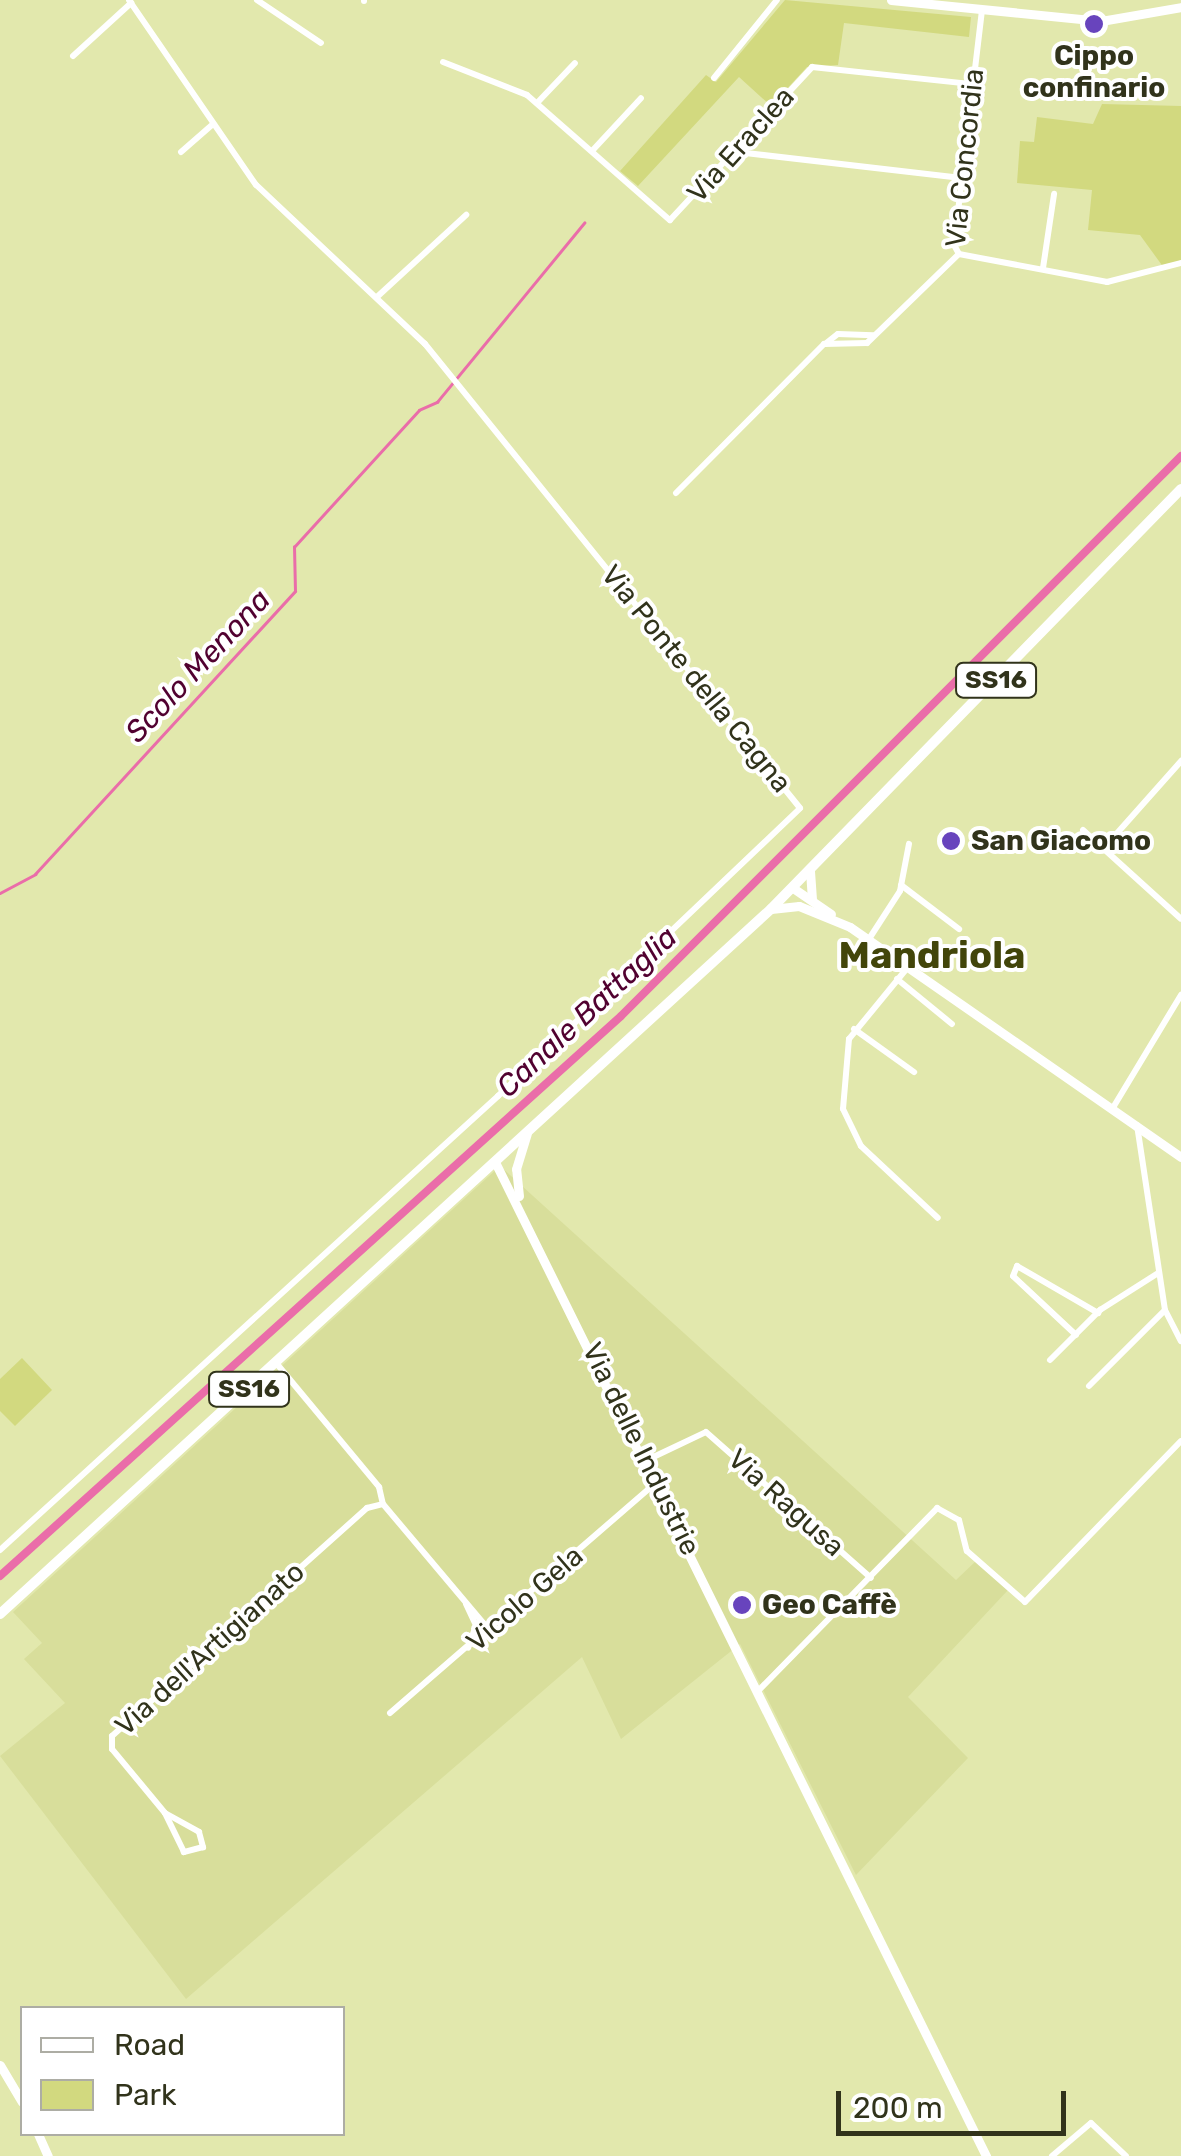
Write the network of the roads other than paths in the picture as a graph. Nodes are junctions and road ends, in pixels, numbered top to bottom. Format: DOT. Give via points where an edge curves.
graph roads {
  1 [pos="257,0"];
  2 [pos="778,0"];
  3 [pos="892,0"];
  4 [pos="1028,0"];
  5 [pos="911,1"];
  6 [pos="130,2"];
  7 [pos="1181,7"];
  8 [pos="982,10"];
  9 [pos="1025,14"];
  10 [pos="321,43"];
  11 [pos="72,56"];
  12 [pos="443,62"];
  13 [pos="575,63"];
  14 [pos="714,78"];
  15 [pos="972,84"];
  16 [pos="641,98"];
  17 [pos="538,103"];
  18 [pos="212,124"];
  19 [pos="592,151"];
  20 [pos="181,152"];
  21 [pos="736,152"];
  22 [pos="962,178"];
  23 [pos="1054,194"];
  24 [pos="466,215"];
  25 [pos="959,254"];
  26 [pos="1181,263"];
  27 [pos="1042,268"];
  28 [pos="378,296"];
  29 [pos="1181,489"];
  30 [pos="676,493"];
  31 [pos="1181,761"];
  32 [pos="1083,830"];
  33 [pos="910,844"];
  34 [pos="1103,848"];
  35 [pos="810,871"];
  36 [pos="900,885"];
  37 [pos="791,889"];
  38 [pos="810,903"];
  39 [pos="771,908"];
  40 [pos="1181,919"];
  41 [pos="959,929"];
  42 [pos="869,940"];
  43 [pos="909,966"];
  44 [pos="898,979"];
  45 [pos="1181,996"];
  46 [pos="952,1024"];
  47 [pos="854,1030"];
  48 [pos="914,1072"];
  49 [pos="1114,1106"];
  50 [pos="1138,1124"];
  51 [pos="528,1132"];
  52 [pos="505,1152"];
  53 [pos="1181,1157"];
  54 [pos="495,1162"];
  55 [pos="516,1169"];
  56 [pos="523,1208"];
  57 [pos="938,1218"];
  58 [pos="1158,1273"];
  59 [pos="1165,1310"];
  60 [pos="1098,1313"];
  61 [pos="1076,1335"];
  62 [pos="1181,1340"];
  63 [pos="1050,1360"];
  64 [pos="278,1364"];
  65 [pos="1090,1386"];
  66 [pos="1181,1441"];
  67 [pos="647,1460"];
  68 [pos="658,1481"];
  69 [pos="383,1504"];
  70 [pos="0,1550"];
  71 [pos="871,1578"];
  72 [pos="464,1598"];
  73 [pos="0,1614"];
  74 [pos="490,1631"];
  75 [pos="468,1650"];
  76 [pos="760,1690"];
  77 [pos="390,1713"];
  78 [pos="166,1813"];
  79 [pos="0,2065"];
  80 [pos="20,2099"];
  81 [pos="986,2156"];
  82 [pos="1052,2156"];
  83 [pos="1126,2156"];
  1 -- 10 [label="street"];
  2 -- 14 [label="street"];
  3 -- 5 [label="street"];
  4 -- 9 [label="street"];
  5 -- 8 [label="street"];
  6 -- 11 [label="street, Via Ponte della Cagna"];
  6 -- 18 [label="street, Via Ponte della Cagna"];
  7 -- 9 [label="street" via="1122,20"];
  8 -- 9 [label="street"];
  8 -- 15 [label="street, Via Concordia"];
  12 -- 17 [label="street, Via Eraclea"];
  13 -- 17 [label="street"];
  15 -- 21 [label="street, Via Eraclea" via="812,67"];
  15 -- 22 [label="street, Via Concordia"];
  16 -- 19 [label="street"];
  17 -- 19 [label="street, Via Eraclea"];
  18 -- 20 [label="street"];
  18 -- 28 [label="street, Via Ponte della Cagna" via="266,195"];
  19 -- 21 [label="street, Via Eraclea" via="670,220"];
  21 -- 22 [label="street"];
  22 -- 25 [label="street, Via Concordia"];
  23 -- 27 [label="street"];
  24 -- 28 [label="street"];
  25 -- 27 [label="street"];
  25 -- 30 [label="street, Via Concordia" via="876,334 838,334 824,344"];
  26 -- 27 [label="street" via="1107,282"];
  28 -- 70 [label="street, Via Ponte della Cagna" via="454,378 800,808"];
  29 -- 35 [label="main road, SS16"];
  31 -- 34 [label="street"];
  32 -- 34 [label="street"];
  33 -- 36 [label="street"];
  34 -- 40 [label="street"];
  35 -- 37 [label="main road, SS16"];
  35 -- 38 [label="street"];
  36 -- 41 [label="street"];
  36 -- 42 [label="street"];
  37 -- 38 [label="street"];
  37 -- 39 [label="main road, SS16"];
  38 -- 39 [label="street"];
  38 -- 42 [label="street"];
  39 -- 51 [label="main road, SS16"];
  42 -- 43 [label="street"];
  43 -- 44 [label="street"];
  43 -- 49 [label="street"];
  44 -- 46 [label="street"];
  44 -- 47 [label="street"];
  45 -- 49 [label="street"];
  47 -- 48 [label="street"];
  47 -- 57 [label="street" via="840,1086 850,1131"];
  49 -- 50 [label="street"];
  50 -- 53 [label="street"];
  50 -- 58 [label="street"];
  51 -- 52 [label="main road, SS16"];
  51 -- 55 [label="street, Via delle Industrie"];
  52 -- 54 [label="main road, SS16"];
  52 -- 55 [label="street, Via delle Industrie"];
  54 -- 56 [label="street, Via delle Industrie"];
  54 -- 64 [label="main road, SS16"];
  55 -- 56 [label="street, Via delle Industrie"];
  56 -- 67 [label="street, Via delle Industrie"];
  58 -- 59 [label="street"];
  58 -- 60 [label="street"];
  59 -- 62 [label="street"];
  59 -- 65 [label="street"];
  60 -- 61 [label="street"];
  60 -- 61 [label="street" via="1016,1266 1013,1276"];
  61 -- 63 [label="street"];
  64 -- 69 [label="street" via="379,1487"];
  64 -- 73 [label="main road, SS16"];
  66 -- 71 [label="street" via="1025,1602 968,1551 964,1527 947,1508 936,1508"];
  67 -- 68 [label="street, Via delle Industrie"];
  67 -- 71 [label="street, Via Ragusa" via="706,1432"];
  68 -- 74 [label="street, Vicolo Gela"];
  68 -- 76 [label="street, Via delle Industrie"];
  69 -- 72 [label="street"];
  69 -- 78 [label="street, Via dell'Artigianato" via="367,1508 112,1736 112,1749"];
  71 -- 76 [label="street"];
  72 -- 74 [label="street"];
  72 -- 75 [label="street" via="476,1625"];
  74 -- 75 [label="street, Vicolo Gela"];
  75 -- 77 [label="street, Vicolo Gela"];
  76 -- 81 [label="street, Via delle Industrie"];
  78 -- 78 [label="street" via="179,1846 195,1854 204,1837"];
  79 -- 80 [label="street"];
  82 -- 83 [label="street" via="1091,2123"];
}
